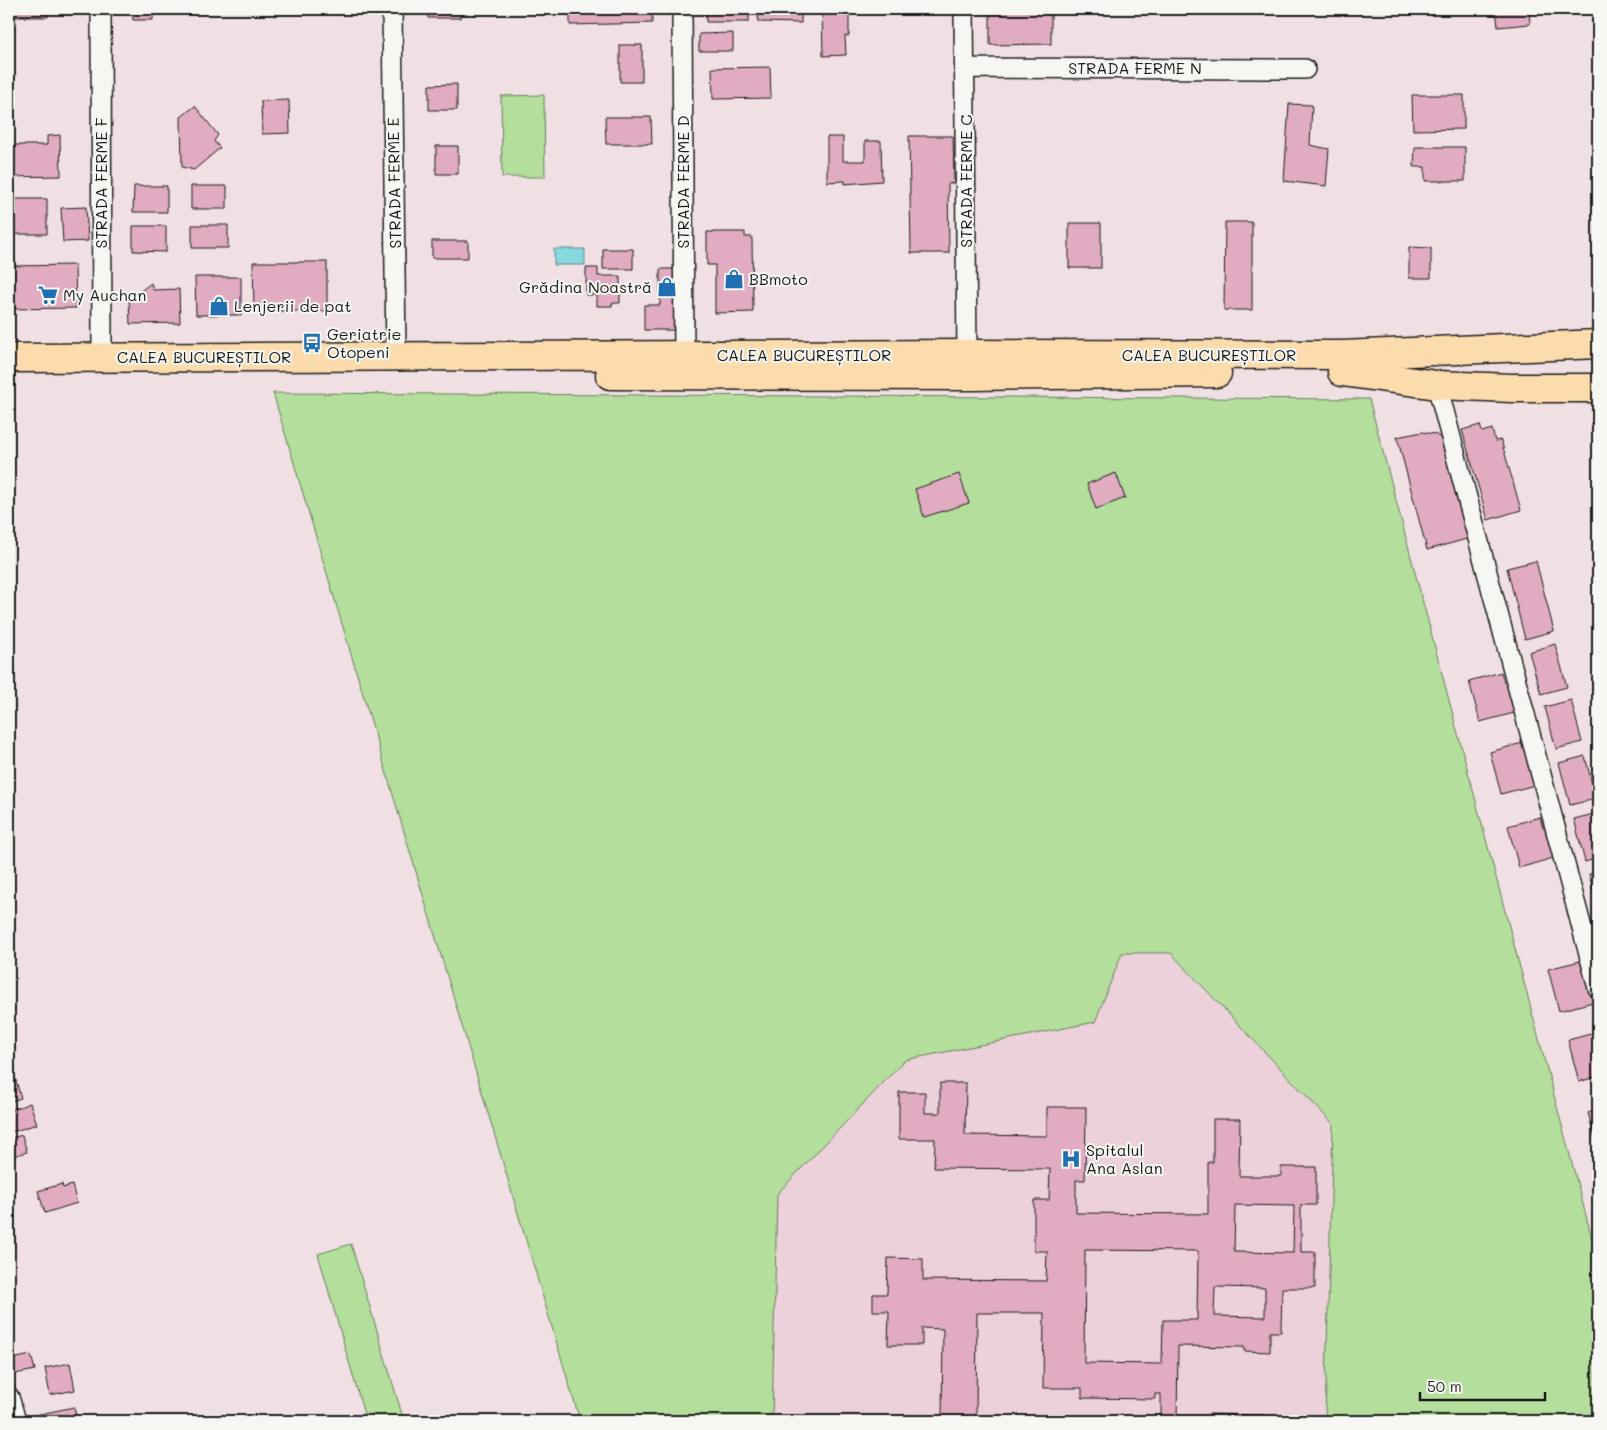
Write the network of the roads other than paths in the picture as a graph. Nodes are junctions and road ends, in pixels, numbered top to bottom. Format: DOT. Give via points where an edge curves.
graph roads {
  1 [pos="101,9"];
  2 [pos="392,9"];
  3 [pos="682,9"];
  4 [pos="964,9"];
  5 [pos="965,68"];
  6 [pos="1305,69"];
  7 [pos="1598,327"];
  8 [pos="1598,344"];
  9 [pos="967,354"];
  10 [pos="684,356"];
  11 [pos="102,357"];
  12 [pos="396,357"];
  13 [pos="9,358"];
  14 [pos="1598,363"];
  15 [pos="1342,364"];
  16 [pos="9,376"];
  17 [pos="1437,385"];
  18 [pos="1598,388"];
  19 [pos="1598,988"];
  20 [pos="9,1397"];
  21 [pos="16,1421"];
  1 -- 11 [label="street, STRADA FERME F"];
  2 -- 12 [label="street, STRADA FERME E"];
  3 -- 10 [label="street, STRADA FERME D"];
  4 -- 5 [label="street, STRADA FERME C"];
  5 -- 6 [label="street, STRADA FERME N"];
  5 -- 9 [label="street, STRADA FERME C"];
  7 -- 15 [label="highway" via="1529,330 1403,344"];
  8 -- 15 [label="highway, CALEA BUCUREȘTILOR"];
  9 -- 10 [label="highway, CALEA BUCUREȘTILOR"];
  9 -- 15 [label="highway, CALEA BUCUREȘTILOR"];
  10 -- 12 [label="highway, CALEA BUCUREȘTILOR"];
  11 -- 12 [label="highway, CALEA BUCUREȘTILOR"];
  11 -- 13 [label="highway, CALEA BUCUREȘTILOR"];
  14 -- 15 [label="highway, CALEA BUCUREȘTILOR"];
  15 -- 16 [label="highway, CALEA BUCUREȘTILOR" via="973,376"];
  15 -- 17 [label="highway"];
  17 -- 18 [label="highway"];
  17 -- 19 [label="street"];
  20 -- 21 [label="street"];
}
